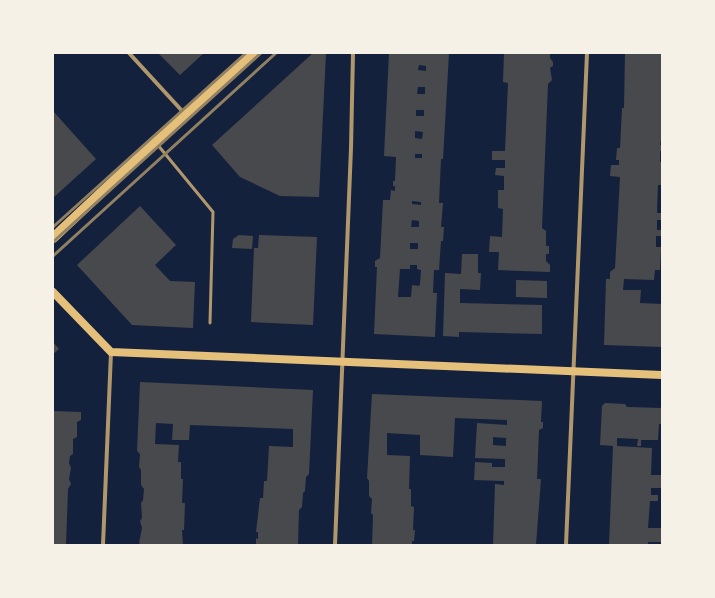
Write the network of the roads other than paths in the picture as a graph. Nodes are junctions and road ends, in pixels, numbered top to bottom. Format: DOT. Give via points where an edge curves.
graph roads {
  1 [pos="129,53"];
  2 [pos="255,53"];
  3 [pos="352,53"];
  4 [pos="587,53"];
  5 [pos="185,114"];
  6 [pos="156,142"];
  7 [pos="53,238"];
  8 [pos="53,292"];
  9 [pos="210,324"];
  10 [pos="111,352"];
  11 [pos="343,361"];
  12 [pos="574,371"];
  13 [pos="662,375"];
  14 [pos="103,545"];
  15 [pos="335,545"];
  16 [pos="566,545"];
  1 -- 5 [label="street"];
  2 -- 5 [label="main road"];
  3 -- 11 [label="street"];
  4 -- 12 [label="street"];
  5 -- 6 [label="main road"];
  6 -- 7 [label="main road"];
  6 -- 9 [label="lane" via="213,212"];
  8 -- 10 [label="main road"];
  10 -- 11 [label="main road"];
  10 -- 14 [label="street"];
  11 -- 12 [label="main road"];
  11 -- 15 [label="street"];
  12 -- 13 [label="main road"];
  12 -- 16 [label="street"];
}
